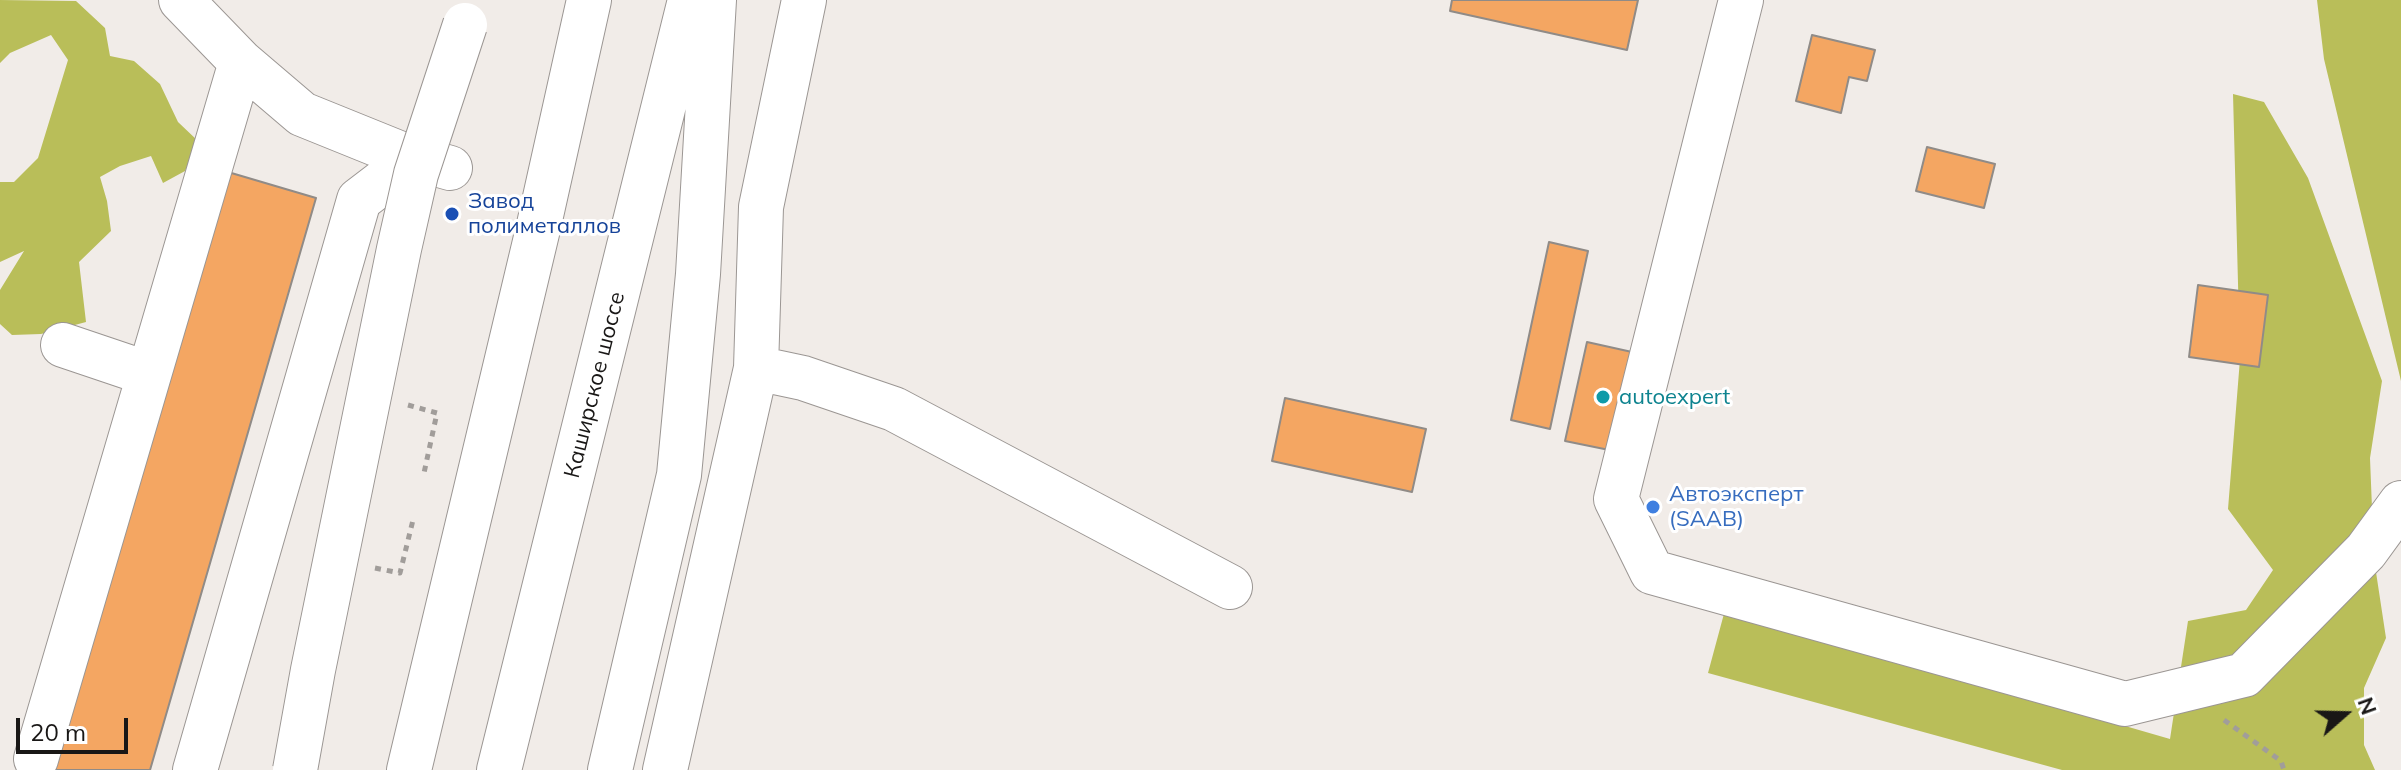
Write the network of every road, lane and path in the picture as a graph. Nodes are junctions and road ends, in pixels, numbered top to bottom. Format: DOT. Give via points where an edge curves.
graph roads {
  1 [pos="181,0"];
  2 [pos="589,0"];
  3 [pos="690,0"];
  4 [pos="714,0"];
  5 [pos="804,0"];
  6 [pos="1741,0"];
  7 [pos="470,13"];
  8 [pos="241,62"];
  9 [pos="63,345"];
  10 [pos="756,368"];
  11 [pos="149,374"];
  12 [pos="399,402"];
  13 [pos="424,473"];
  14 [pos="2401,503"];
  15 [pos="413,520"];
  16 [pos="362,565"];
  17 [pos="1230,587"];
  18 [pos="2183,691"];
  19 [pos="36,759"];
  20 [pos="195,770"];
  21 [pos="295,770"];
  22 [pos="409,770"];
  23 [pos="499,770"];
  24 [pos="610,770"];
  25 [pos="665,770"];
  26 [pos="2284,770"];
  1 -- 8 [label="main road"];
  2 -- 22 [label="main road"];
  3 -- 23 [label="main road, Каширское шоссе"];
  4 -- 24 [label="main road" via="698,274 679,475"];
  5 -- 10 [label="main road" via="761,207"];
  6 -- 18 [label="main road" via="1616,499 1652,572 2125,704"];
  7 -- 21 [label="main road, bridge" via="416,174 402,234"];
  8 -- 11 [label="main road"];
  8 -- 20 [label="main road" via="302,114 432,163 359,200"];
  9 -- 11 [label="main road"];
  10 -- 17 [label="main road" via="894,409"];
  10 -- 25 [label="main road"];
  11 -- 19 [label="main road"];
  12 -- 13 [label="path" via="437,413"];
  14 -- 18 [label="main road" via="2366,551 2244,675"];
  15 -- 16 [label="path" via="400,573"];
  18 -- 26 [label="path" via="2281,761"];
}
